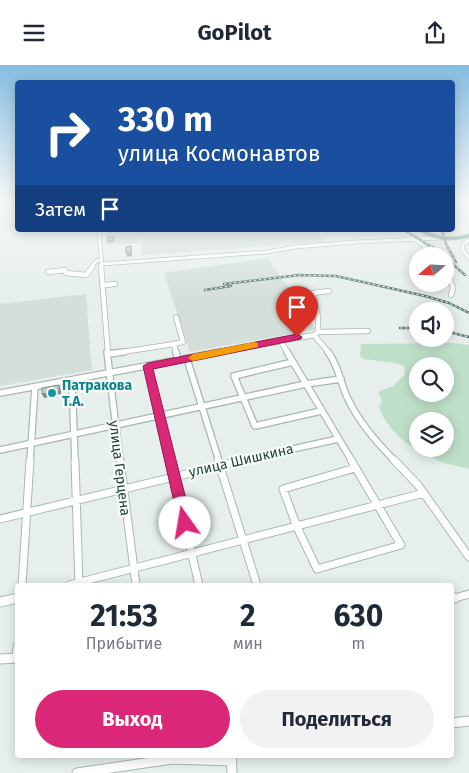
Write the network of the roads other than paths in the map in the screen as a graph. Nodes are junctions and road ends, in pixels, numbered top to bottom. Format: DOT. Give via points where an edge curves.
graph roads {
  1 [pos="99,232"];
  2 [pos="422,232"];
  3 [pos="424,232"];
  4 [pos="469,235"];
  5 [pos="107,237"];
  6 [pos="100,238"];
  7 [pos="413,238"];
  8 [pos="420,238"];
  9 [pos="439,238"];
  10 [pos="455,239"];
  11 [pos="469,240"];
  12 [pos="425,247"];
  13 [pos="284,249"];
  14 [pos="287,254"];
  15 [pos="469,258"];
  16 [pos="102,262"];
  17 [pos="48,272"];
  18 [pos="115,284"];
  19 [pos="104,285"];
  20 [pos="329,291"];
  21 [pos="176,317"];
  22 [pos="368,331"];
  23 [pos="316,333"];
  24 [pos="280,340"];
  25 [pos="174,344"];
  26 [pos="108,354"];
  27 [pos="187,359"];
  28 [pos="178,360"];
  29 [pos="293,362"];
  30 [pos="148,366"];
  31 [pos="109,374"];
  32 [pos="341,379"];
  33 [pos="72,381"];
  34 [pos="306,385"];
  35 [pos="35,387"];
  36 [pos="0,393"];
  37 [pos="243,398"];
  38 [pos="201,406"];
  39 [pos="321,411"];
  40 [pos="159,415"];
  41 [pos="115,426"];
  42 [pos="75,434"];
  43 [pos="338,439"];
  44 [pos="32,443"];
  45 [pos="0,450"];
  46 [pos="219,465"];
  47 [pos="355,468"];
  48 [pos="174,475"];
  49 [pos="123,489"];
  50 [pos="424,493"];
  51 [pos="77,500"];
  52 [pos="377,506"];
  53 [pos="26,513"];
  54 [pos="0,519"];
  55 [pos="297,527"];
  56 [pos="245,541"];
  57 [pos="192,555"];
  58 [pos="469,557"];
  59 [pos="134,569"];
  60 [pos="22,583"];
  61 [pos="79,583"];
  62 [pos="83,583"];
  63 [pos="136,583"];
  64 [pos="199,583"];
  65 [pos="256,583"];
  66 [pos="469,594"];
  67 [pos="454,598"];
  68 [pos="15,599"];
  69 [pos="0,602"];
  70 [pos="0,659"];
  71 [pos="15,659"];
  72 [pos="469,721"];
  73 [pos="454,723"];
  74 [pos="201,758"];
  75 [pos="230,758"];
  76 [pos="77,773"];
  77 [pos="232,773"];
  1 -- 6 [label="street, улица Герцена"];
  2 -- 8 [label="street" via="426,236"];
  3 -- 9 [label="main road"];
  4 -- 10 [label="main road"];
  5 -- 6 [label="street"];
  6 -- 16 [label="street, улица Герцена"];
  7 -- 8 [label="street"];
  7 -- 12 [label="street"];
  7 -- 13 [label="street"];
  8 -- 9 [label="street"];
  9 -- 10 [label="main road"];
  10 -- 11 [label="street"];
  11 -- 15 [label="street" via="462,249"];
  13 -- 14 [label="street"];
  13 -- 16 [label="street"];
  16 -- 17 [label="street" via="96,261 86,275 69,275 65,270"];
  16 -- 19 [label="street, улица Герцена"];
  18 -- 19 [label="street"];
  19 -- 26 [label="street, улица Герцена"];
  20 -- 23 [label="street" via="312,293 318,317"];
  21 -- 25 [label="street" via="183,342"];
  22 -- 23 [label="street"];
  23 -- 24 [label="street"];
  23 -- 32 [label="street" via="335,361"];
  24 -- 27 [label="street"];
  24 -- 29 [label="street"];
  25 -- 26 [label="street"];
  25 -- 28 [label="street"];
  26 -- 31 [label="street, улица Герцена"];
  27 -- 28 [label="street"];
  27 -- 38 [label="street"];
  28 -- 30 [label="street"];
  29 -- 34 [label="street"];
  29 -- 37 [label="street" via="234,377"];
  30 -- 31 [label="street"];
  30 -- 40 [label="street"];
  31 -- 33 [label="street"];
  31 -- 41 [label="street, улица Герцена"];
  32 -- 34 [label="street"];
  32 -- 50 [label="street" via="348,399 372,438"];
  33 -- 35 [label="street"];
  33 -- 42 [label="street"];
  34 -- 37 [label="street"];
  34 -- 39 [label="street"];
  35 -- 36 [label="street"];
  35 -- 44 [label="street"];
  37 -- 38 [label="street"];
  37 -- 39 [label="street" via="255,425"];
  38 -- 40 [label="street"];
  38 -- 46 [label="street"];
  39 -- 43 [label="street"];
  40 -- 41 [label="street"];
  40 -- 48 [label="street"];
  41 -- 42 [label="street"];
  41 -- 49 [label="street, улица Герцена"];
  42 -- 44 [label="street"];
  42 -- 51 [label="street"];
  43 -- 46 [label="street, улица Шишкина"];
  43 -- 47 [label="street"];
  44 -- 45 [label="street"];
  44 -- 53 [label="street"];
  46 -- 48 [label="street, улица Шишкина"];
  46 -- 56 [label="street"];
  47 -- 52 [label="street"];
  47 -- 55 [label="street" via="283,489"];
  48 -- 49 [label="street, улица Шишкина"];
  48 -- 57 [label="street"];
  49 -- 51 [label="street, улица Шишкина"];
  49 -- 59 [label="street, улица Герцена"];
  50 -- 52 [label="street"];
  50 -- 58 [label="street"];
  51 -- 53 [label="street, улица Шишкина"];
  51 -- 61 [label="street"];
  52 -- 55 [label="street"];
  52 -- 55 [label="street" via="400,545 317,569"];
  53 -- 54 [label="street, улица Шишкина"];
  53 -- 60 [label="street"];
  55 -- 56 [label="street"];
  56 -- 57 [label="street"];
  56 -- 65 [label="street"];
  57 -- 59 [label="street"];
  57 -- 64 [label="street"];
  59 -- 62 [label="street"];
  59 -- 63 [label="street, улица Герцена"];
  66 -- 67 [label="street"];
  68 -- 69 [label="street"];
  70 -- 71 [label="street"];
  72 -- 73 [label="street"];
  74 -- 76 [label="street"];
  75 -- 77 [label="street"];
}
